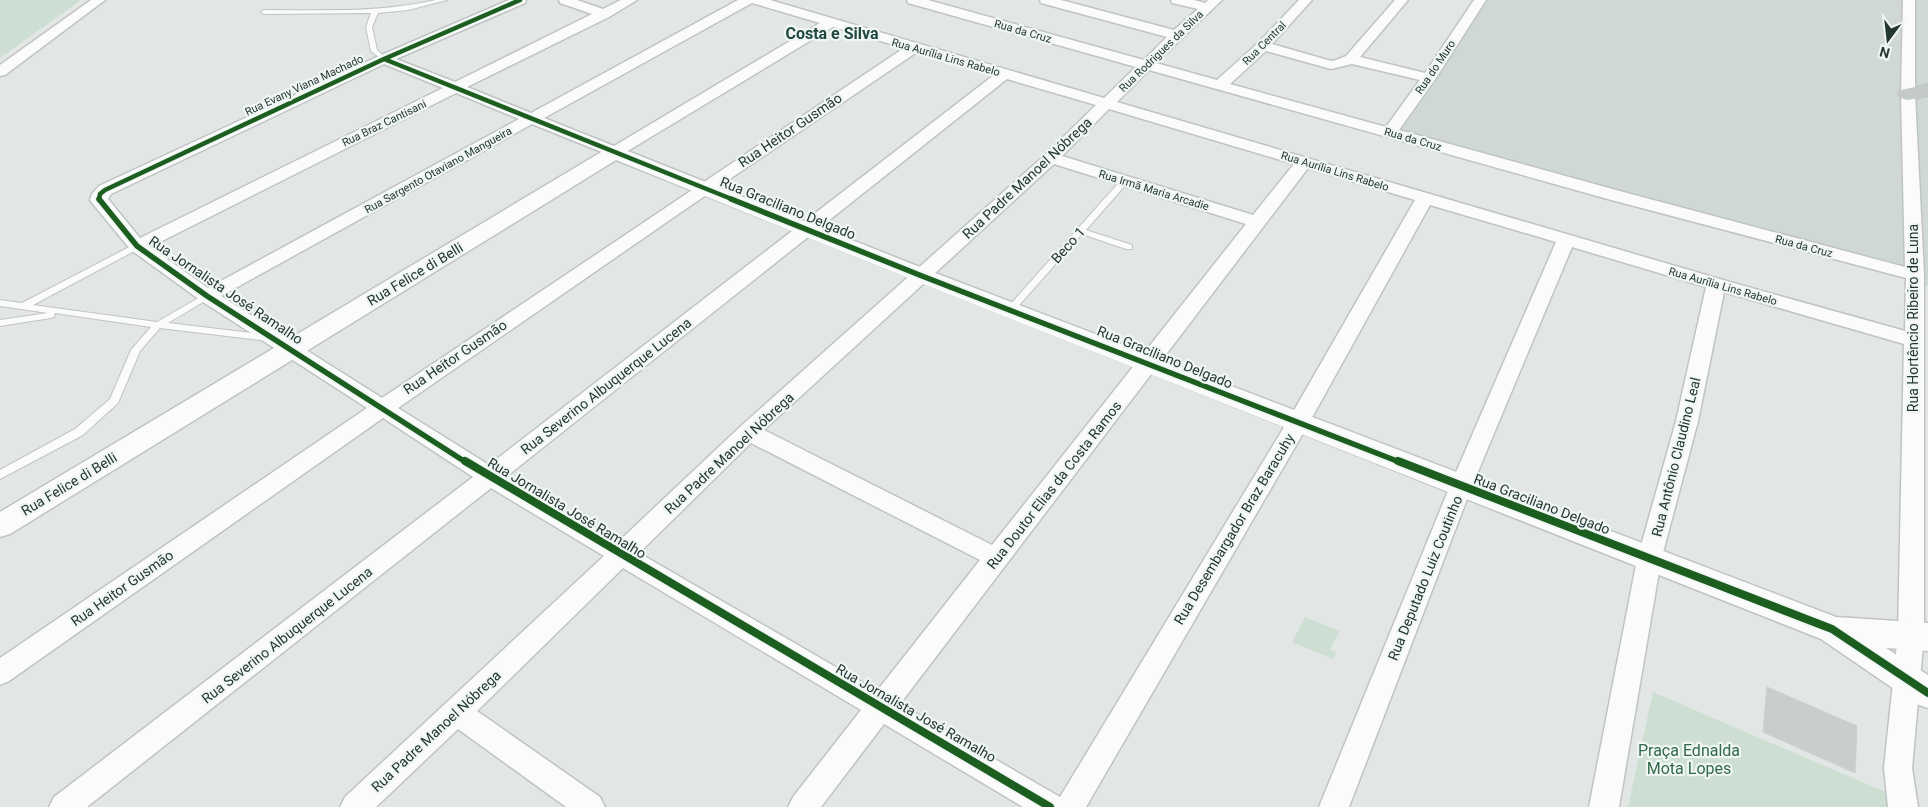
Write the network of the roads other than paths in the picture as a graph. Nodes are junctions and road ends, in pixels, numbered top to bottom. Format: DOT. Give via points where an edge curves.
graph roads {
  1 [pos="99,0"];
  2 [pos="444,0"];
  3 [pos="520,0"];
  4 [pos="565,0"];
  5 [pos="631,0"];
  6 [pos="748,0"];
  7 [pos="756,0"];
  8 [pos="913,0"];
  9 [pos="1046,0"];
  10 [pos="1177,0"];
  11 [pos="1306,0"];
  12 [pos="1402,0"];
  13 [pos="1480,0"];
  14 [pos="1906,1"];
  15 [pos="1212,4"];
  16 [pos="264,12"];
  17 [pos="375,12"];
  18 [pos="604,14"];
  19 [pos="830,23"];
  20 [pos="1177,35"];
  21 [pos="1263,46"];
  22 [pos="914,48"];
  23 [pos="384,59"];
  24 [pos="1351,59"];
  25 [pos="1146,65"];
  26 [pos="0,72"];
  27 [pos="1005,74"];
  28 [pos="1429,78"];
  29 [pos="1220,85"];
  30 [pos="456,87"];
  31 [pos="1928,90"];
  32 [pos="1908,94"];
  33 [pos="1108,103"];
  34 [pos="532,119"];
  35 [pos="1389,132"];
  36 [pos="615,152"];
  37 [pos="1051,158"];
  38 [pos="1304,162"];
  39 [pos="1125,181"];
  40 [pos="704,187"];
  41 [pos="100,194"];
  42 [pos="1425,198"];
  43 [pos="1257,222"];
  44 [pos="806,228"];
  45 [pos="1081,231"];
  46 [pos="1566,240"];
  47 [pos="137,246"];
  48 [pos="1129,247"];
  49 [pos="1915,275"];
  50 [pos="922,276"];
  51 [pos="1716,284"];
  52 [pos="207,296"];
  53 [pos="0,303"];
  54 [pos="22,307"];
  55 [pos="1011,309"];
  56 [pos="62,313"];
  57 [pos="0,323"];
  58 [pos="158,325"];
  59 [pos="1914,340"];
  60 [pos="282,344"];
  61 [pos="1147,364"];
  62 [pos="381,407"];
  63 [pos="1298,423"];
  64 [pos="749,432"];
  65 [pos="0,475"];
  66 [pos="490,477"];
  67 [pos="1461,486"];
  68 [pos="0,526"];
  69 [pos="620,555"];
  70 [pos="997,558"];
  71 [pos="1649,560"];
  72 [pos="1832,629"];
  73 [pos="1920,636"];
  74 [pos="0,673"];
  75 [pos="1917,685"];
  76 [pos="881,707"];
  77 [pos="457,712"];
  78 [pos="64,807"];
  79 [pos="355,807"];
  80 [pos="590,807"];
  81 [pos="804,807"];
  82 [pos="1050,807"];
  83 [pos="1070,807"];
  84 [pos="1334,807"];
  85 [pos="1604,807"];
  86 [pos="1904,807"];
  1 -- 26 [label="street"];
  2 -- 17 [label="lane"];
  3 -- 23 [label="street, Rua Evany Viana Machado"];
  4 -- 18 [label="street"];
  5 -- 18 [label="street, Rua Braz Cantisani"];
  6 -- 34 [label="street, Rua Sargento Otaviano Mangueira"];
  7 -- 19 [label="street, Rua Aurília Lins Rabelo"];
  8 -- 25 [label="street, Rua da Cruz"];
  9 -- 20 [label="street"];
  10 -- 15 [label="street"];
  11 -- 21 [label="street, Rua Central"];
  12 -- 24 [label="street"];
  13 -- 28 [label="street, Rua do Muro"];
  14 -- 32 [label="street, Rua Hortêncio Ribeiro de Luna"];
  15 -- 20 [label="street, Rua Rodrigues da Silva"];
  16 -- 17 [label="lane"];
  17 -- 23 [label="lane" via="369,27 374,51"];
  18 -- 30 [label="street, Rua Braz Cantisani"];
  19 -- 22 [label="street, Rua Aurília Lins Rabelo"];
  19 -- 36 [label="street, Rua Felice di Belli"];
  20 -- 25 [label="street, Rua Rodrigues da Silva"];
  21 -- 24 [label="street" via="1331,65"];
  21 -- 29 [label="street, Rua Central"];
  22 -- 27 [label="street, Rua Aurília Lins Rabelo"];
  22 -- 40 [label="street, Rua Heitor Gusmão"];
  23 -- 30 [label="street, Rua Graciliano Delgado"];
  23 -- 41 [label="street, Rua Evany Viana Machado"];
  24 -- 28 [label="street"];
  25 -- 29 [label="street, Rua da Cruz"];
  25 -- 33 [label="street, Rua Rodrigues da Silva"];
  27 -- 33 [label="street, Rua Aurília Lins Rabelo"];
  27 -- 44 [label="street, Rua Severino Albuquerque Lucena"];
  28 -- 35 [label="street, Rua do Muro"];
  29 -- 35 [label="street, Rua da Cruz"];
  30 -- 34 [label="street, Rua Graciliano Delgado"];
  30 -- 47 [label="street, Rua Braz Cantisani"];
  31 -- 32 [label="highway"];
  32 -- 49 [label="street, Rua Hortêncio Ribeiro de Luna"];
  33 -- 37 [label="street, Rua Padre Manoel Nóbrega"];
  33 -- 38 [label="street, Rua Aurília Lins Rabelo"];
  34 -- 36 [label="street, Rua Graciliano Delgado"];
  34 -- 52 [label="street, Rua Sargento Otaviano Mangueira"];
  35 -- 49 [label="street, Rua da Cruz"];
  36 -- 40 [label="street, Rua Graciliano Delgado"];
  36 -- 60 [label="street, Rua Felice di Belli"];
  37 -- 39 [label="street, Rua Irmã Maria Arcadie"];
  37 -- 50 [label="street, Rua Padre Manoel Nóbrega"];
  38 -- 42 [label="street, Rua Aurília Lins Rabelo"];
  38 -- 43 [label="street, Rua Doutor Elias da Costa Ramos"];
  39 -- 43 [label="street, Rua Irmã Maria Arcadie"];
  39 -- 45 [label="lane, Beco 1"];
  40 -- 44 [label="street, Rua Graciliano Delgado"];
  40 -- 62 [label="street, Rua Heitor Gusmão"];
  41 -- 47 [label="street, Rua Jornalista José Ramalho" via="102,205"];
  42 -- 46 [label="street, Rua Aurília Lins Rabelo"];
  42 -- 63 [label="street, Rua Desembargador Braz Baracuhy"];
  43 -- 61 [label="street, Rua Doutor Elias da Costa Ramos"];
  44 -- 50 [label="street, Rua Graciliano Delgado"];
  44 -- 66 [label="street, Rua Severino Albuquerque Lucena"];
  45 -- 48 [label="lane"];
  45 -- 55 [label="lane, Beco 1"];
  46 -- 51 [label="street, Rua Aurília Lins Rabelo"];
  46 -- 67 [label="street, Rua Deputado Luiz Coutinho"];
  47 -- 52 [label="street, Rua Jornalista José Ramalho"];
  47 -- 54 [label="lane"];
  49 -- 59 [label="street, Rua Hortêncio Ribeiro de Luna"];
  50 -- 55 [label="street, Rua Graciliano Delgado"];
  50 -- 64 [label="street, Rua Padre Manoel Nóbrega"];
  51 -- 59 [label="street, Rua Aurília Lins Rabelo"];
  51 -- 71 [label="street, Rua Antônio Claudino Leal" via="1687,421"];
  52 -- 58 [label="lane"];
  52 -- 60 [label="street, Rua Jornalista José Ramalho"];
  53 -- 54 [label="lane"];
  54 -- 56 [label="lane"];
  55 -- 61 [label="street, Rua Graciliano Delgado"];
  56 -- 57 [label="lane"];
  56 -- 58 [label="lane"];
  58 -- 60 [label="lane"];
  58 -- 65 [label="lane" via="136,350 114,401 79,432"];
  59 -- 73 [label="street, Rua Hortêncio Ribeiro de Luna"];
  60 -- 62 [label="street, Rua Jornalista José Ramalho"];
  60 -- 68 [label="street, Rua Felice di Belli"];
  61 -- 63 [label="street, Rua Graciliano Delgado"];
  61 -- 70 [label="street, Rua Doutor Elias da Costa Ramos"];
  62 -- 66 [label="street, Rua Jornalista José Ramalho"];
  62 -- 74 [label="street, Rua Heitor Gusmão"];
  63 -- 67 [label="street, Rua Graciliano Delgado"];
  63 -- 83 [label="street, Rua Desembargador Braz Baracuhy"];
  64 -- 69 [label="street, Rua Padre Manoel Nóbrega"];
  64 -- 70 [label="street"];
  66 -- 69 [label="street, Rua Jornalista José Ramalho"];
  66 -- 78 [label="street, Rua Severino Albuquerque Lucena"];
  67 -- 71 [label="street, Rua Graciliano Delgado"];
  67 -- 84 [label="street, Rua Deputado Luiz Coutinho"];
  69 -- 76 [label="street, Rua Jornalista José Ramalho"];
  69 -- 77 [label="street, Rua Padre Manoel Nóbrega"];
  70 -- 76 [label="street, Rua Doutor Elias da Costa Ramos"];
  71 -- 72 [label="street, Rua Graciliano Delgado"];
  71 -- 85 [label="street, Rua Antônio Claudino Leal"];
  72 -- 73 [label="street, Rua Graciliano Delgado"];
  72 -- 75 [label="street, Rua Graciliano Delgado"];
  73 -- 75 [label="street, Rua Hortêncio Ribeiro de Luna"];
  75 -- 86 [label="street, Rua Hortêncio Ribeiro de Luna" via="1898,768"];
  76 -- 81 [label="street, Rua Doutor Elias da Costa Ramos"];
  76 -- 82 [label="street, Rua Jornalista José Ramalho"];
  77 -- 79 [label="street, Rua Padre Manoel Nóbrega"];
  77 -- 80 [label="street"];
}
